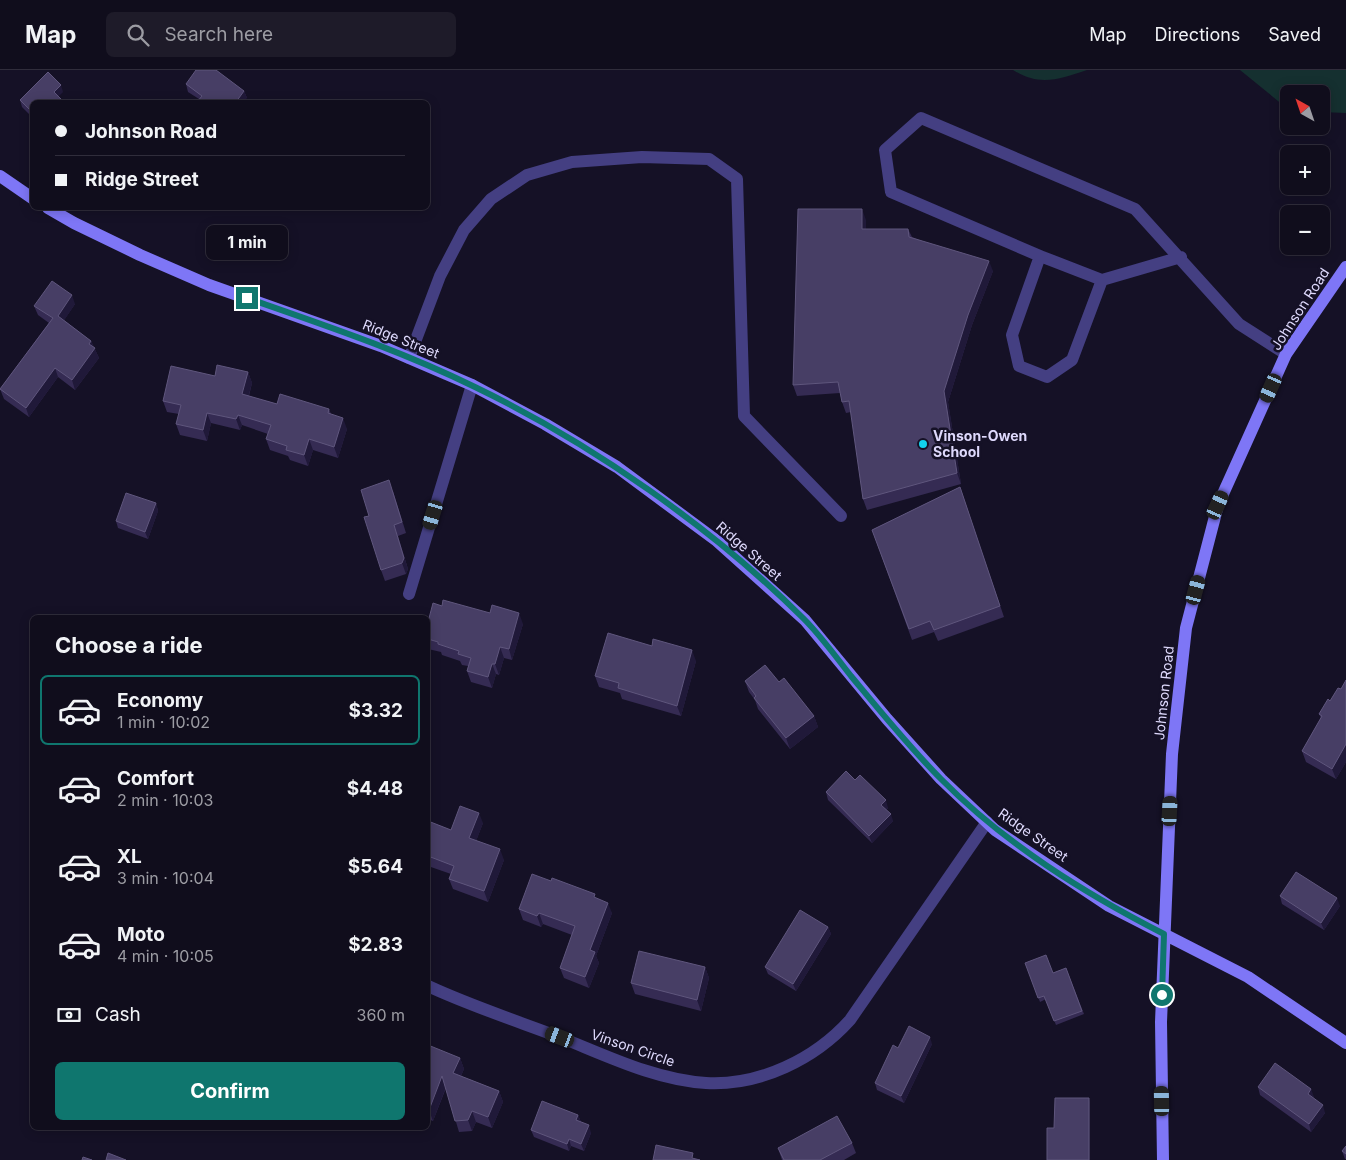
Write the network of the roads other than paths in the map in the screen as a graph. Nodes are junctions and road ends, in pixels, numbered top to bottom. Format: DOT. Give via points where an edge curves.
graph roads {
  1 [pos="0,176"];
  2 [pos="30,197"];
  3 [pos="51,210"];
  4 [pos="1040,256"];
  5 [pos="1181,257"];
  6 [pos="1346,267"];
  7 [pos="1102,280"];
  8 [pos="1286,354"];
  9 [pos="409,358"];
  10 [pos="472,385"];
  11 [pos="841,516"];
  12 [pos="409,594"];
  13 [pos="986,822"];
  14 [pos="1164,934"];
  15 [pos="430,987"];
  16 [pos="1346,1043"];
  17 [pos="1163,1160"];
  1 -- 2 [label="street"];
  3 -- 9 [label="street, Ridge Street" via="209,285"];
  4 -- 5 [label="street" via="891,192 885,150 921,118 1135,209"];
  4 -- 7 [label="street"];
  4 -- 7 [label="street" via="1012,335 1019,366 1038,374 1047,377 1072,360"];
  5 -- 7 [label="street"];
  5 -- 8 [label="street" via="1239,324"];
  6 -- 8 [label="street, Johnson Road"];
  8 -- 14 [label="street, Johnson Road" via="1218,505 1186,628 1172,754"];
  9 -- 10 [label="street, Ridge Street"];
  9 -- 11 [label="street" via="440,276 464,230 491,200 527,175 572,162 642,157 709,159 737,178 744,416"];
  10 -- 12 [label="street"];
  10 -- 13 [label="street, Ridge Street" via="616,467 717,541 806,620 886,719"];
  13 -- 14 [label="street, Ridge Street" via="1109,906"];
  13 -- 15 [label="street, Vinson Circle" via="850,1020 833,1038 808,1055 760,1077 706,1083 674,1078 632,1065"];
  14 -- 16 [label="street, Ridge Street" via="1248,977"];
  14 -- 17 [label="street, Johnson Road" via="1161,1022"];
}
